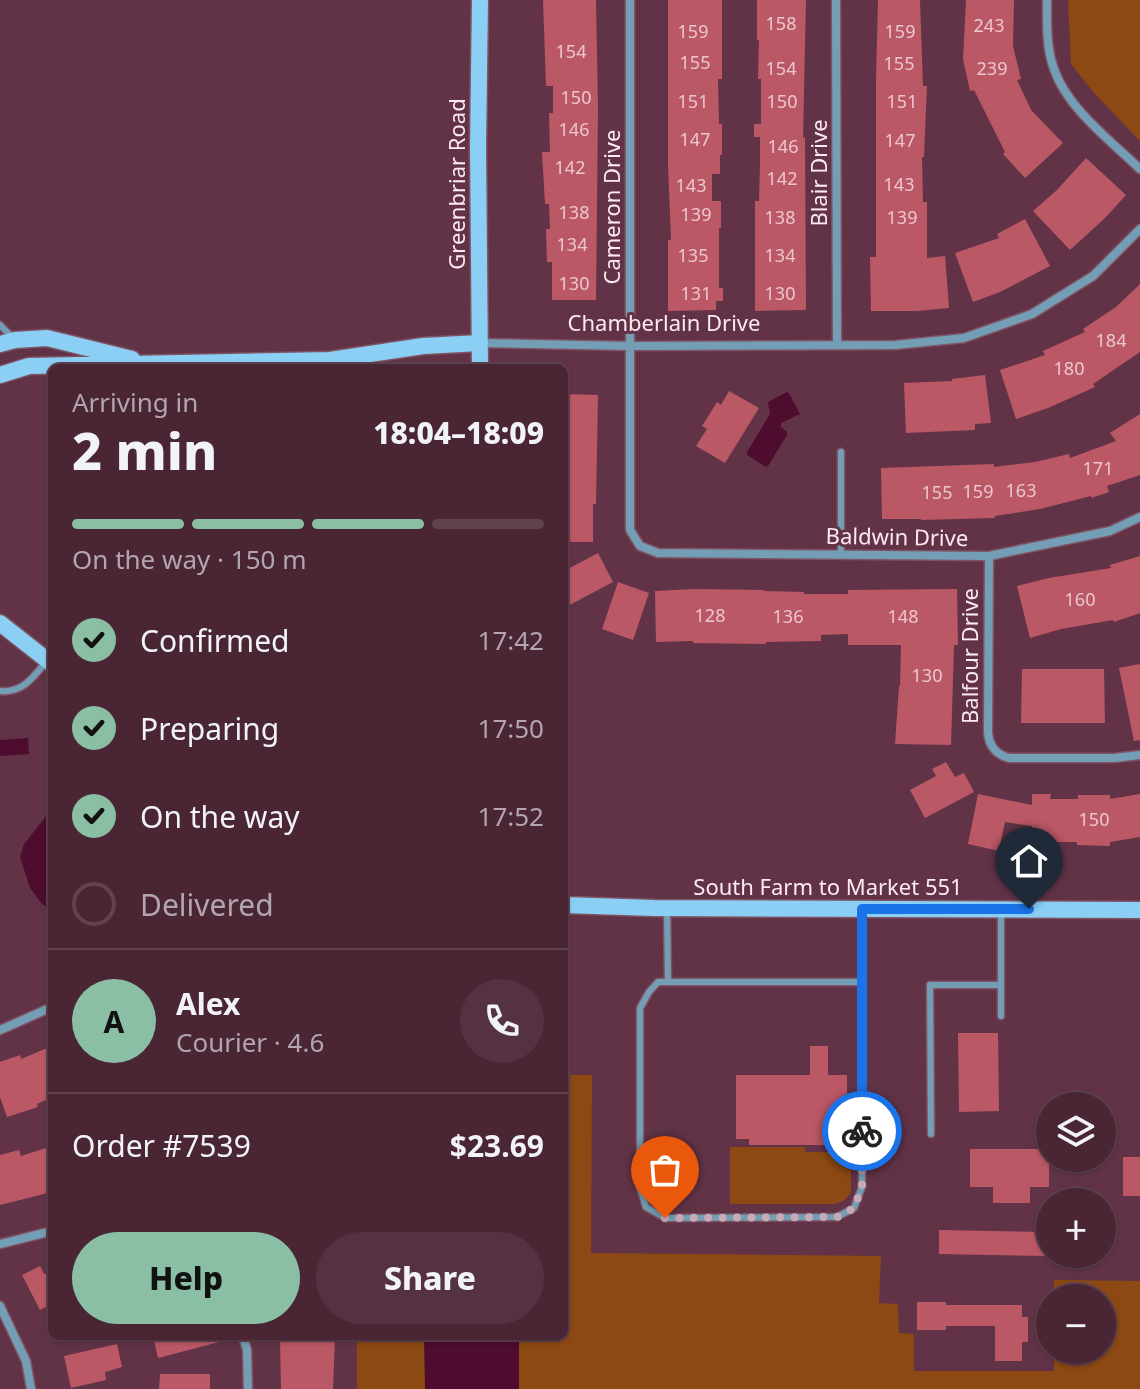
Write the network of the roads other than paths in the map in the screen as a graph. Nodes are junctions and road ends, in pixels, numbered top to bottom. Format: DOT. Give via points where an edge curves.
graph roads {
  1 [pos="480,0"];
  2 [pos="630,0"];
  3 [pos="836,0"];
  4 [pos="1047,0"];
  5 [pos="1140,169"];
  6 [pos="1140,229"];
  7 [pos="0,325"];
  8 [pos="8,342"];
  9 [pos="480,343"];
  10 [pos="837,345"];
  11 [pos="630,346"];
  12 [pos="153,363"];
  13 [pos="112,364"];
  14 [pos="480,364"];
  15 [pos="48,366"];
  16 [pos="0,375"];
  17 [pos="841,452"];
  18 [pos="1140,517"];
  19 [pos="649,550"];
  20 [pos="841,555"];
  21 [pos="989,556"];
  22 [pos="0,623"];
  23 [pos="48,660"];
  24 [pos="48,664"];
  25 [pos="0,691"];
  26 [pos="1140,755"];
  27 [pos="568,905"];
  28 [pos="667,908"];
  29 [pos="862,909"];
  30 [pos="1001,909"];
  31 [pos="1140,910"];
  32 [pos="668,982"];
  33 [pos="862,982"];
  34 [pos="1001,985"];
  35 [pos="48,1009"];
  36 [pos="1001,1016"];
  37 [pos="0,1030"];
  38 [pos="931,1134"];
  39 [pos="48,1232"];
  40 [pos="0,1244"];
  41 [pos="0,1306"];
  42 [pos="244,1340"];
  43 [pos="31,1389"];
  44 [pos="248,1389"];
  1 -- 9 [label="street, Greenbriar Road"];
  2 -- 11 [label="street, Cameron Drive"];
  3 -- 10 [label="street, Blair Drive"];
  4 -- 5 [label="street" via="1053,69 1065,94"];
  6 -- 10 [label="street, Chamberlain Drive" via="1093,276 1032,314 964,338"];
  7 -- 8 [label="lane"];
  8 -- 12 [label="street, Chamberlain Drive" via="47,338"];
  9 -- 11 [label="street, Chamberlain Drive"];
  9 -- 12 [label="street, Chamberlain Drive" via="330,360"];
  9 -- 14 [label="street, Greenbriar Road"];
  10 -- 11 [label="street, Chamberlain Drive"];
  11 -- 19 [label="street, Cameron Drive" via="630,530"];
  12 -- 13 [label="street, Chamberlain Drive"];
  15 -- 16 [label="street, Chamberlain Drive"];
  17 -- 20 [label="lane"];
  18 -- 21 [label="street, Baldwin Drive" via="1110,531"];
  19 -- 20 [label="street, Baldwin Drive"];
  20 -- 21 [label="street, Baldwin Drive"];
  21 -- 26 [label="street, Balfour Drive" via="991,746 1009,758"];
  22 -- 23 [label="street"];
  24 -- 25 [label="lane" via="12,693"];
  27 -- 28 [label="street, South Farm to Market 551"];
  28 -- 29 [label="street, South Farm to Market 551"];
  28 -- 32 [label="lane"];
  29 -- 30 [label="street, South Farm to Market 551"];
  29 -- 33 [label="lane"];
  30 -- 31 [label="street, South Farm to Market 551"];
  30 -- 34 [label="lane"];
  32 -- 33 [label="lane"];
  32 -- 33 [label="lane" via="658,982 640,1008 640,1188 646,1207 665,1218 837,1217 854,1208 862,1187"];
  34 -- 36 [label="lane"];
  34 -- 38 [label="lane" via="930,985"];
  35 -- 37 [label="street"];
  39 -- 40 [label="street"];
  41 -- 43 [label="street" via="26,1361"];
  42 -- 44 [label="street"];
}
